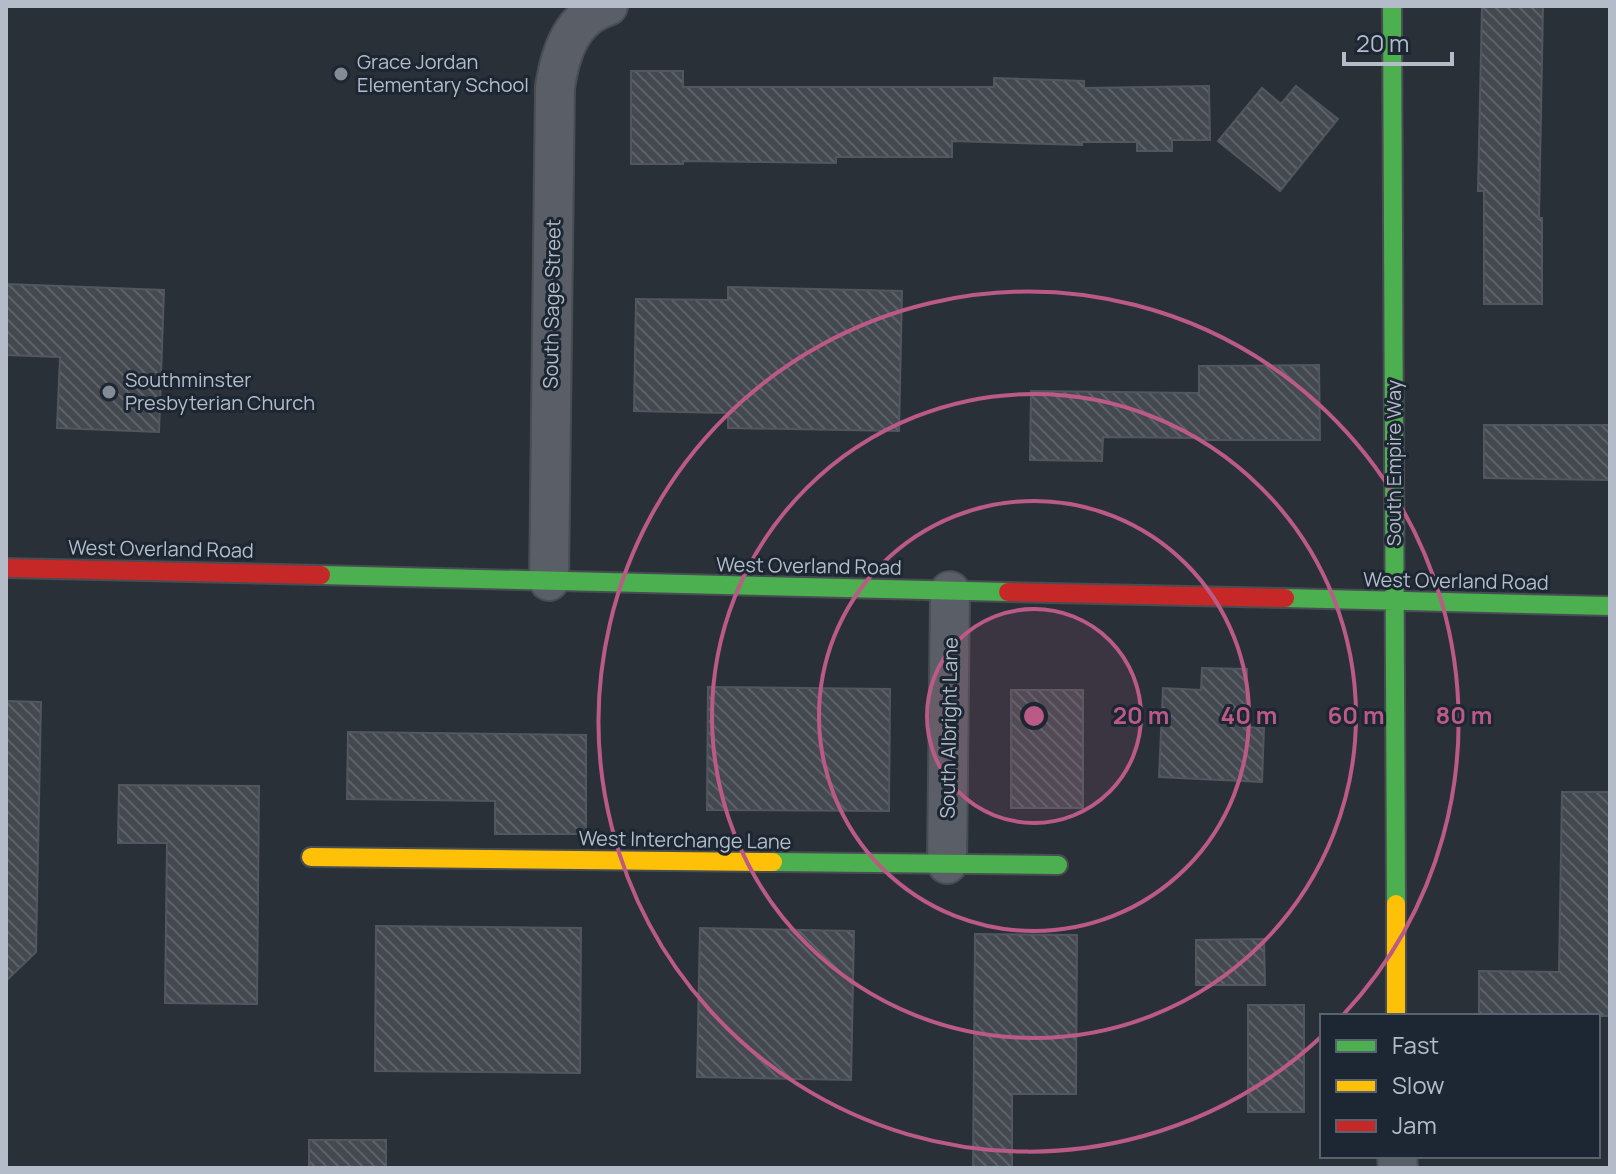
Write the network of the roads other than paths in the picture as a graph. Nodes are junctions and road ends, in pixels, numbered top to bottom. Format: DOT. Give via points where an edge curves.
graph roads {
  1 [pos="608,6"];
  2 [pos="1392,6"];
  3 [pos="6,568"];
  4 [pos="549,581"];
  5 [pos="950,591"];
  6 [pos="1394,603"];
  7 [pos="1610,606"];
  8 [pos="311,857"];
  9 [pos="947,864"];
  10 [pos="1058,865"];
  11 [pos="1396,1014"];
  1 -- 4 [label="street, South Sage Street" via="573,29 559,57 555,87"];
  2 -- 6 [label="street, South Empire Way"];
  3 -- 4 [label="street, West Overland Road"];
  4 -- 5 [label="street, West Overland Road"];
  5 -- 6 [label="street, West Overland Road"];
  5 -- 9 [label="street, South Albright Lane"];
  6 -- 7 [label="street, West Overland Road"];
  6 -- 11 [label="street, South Empire Way"];
  8 -- 9 [label="street, West Interchange Lane"];
  9 -- 10 [label="street, West Interchange Lane"];
}
